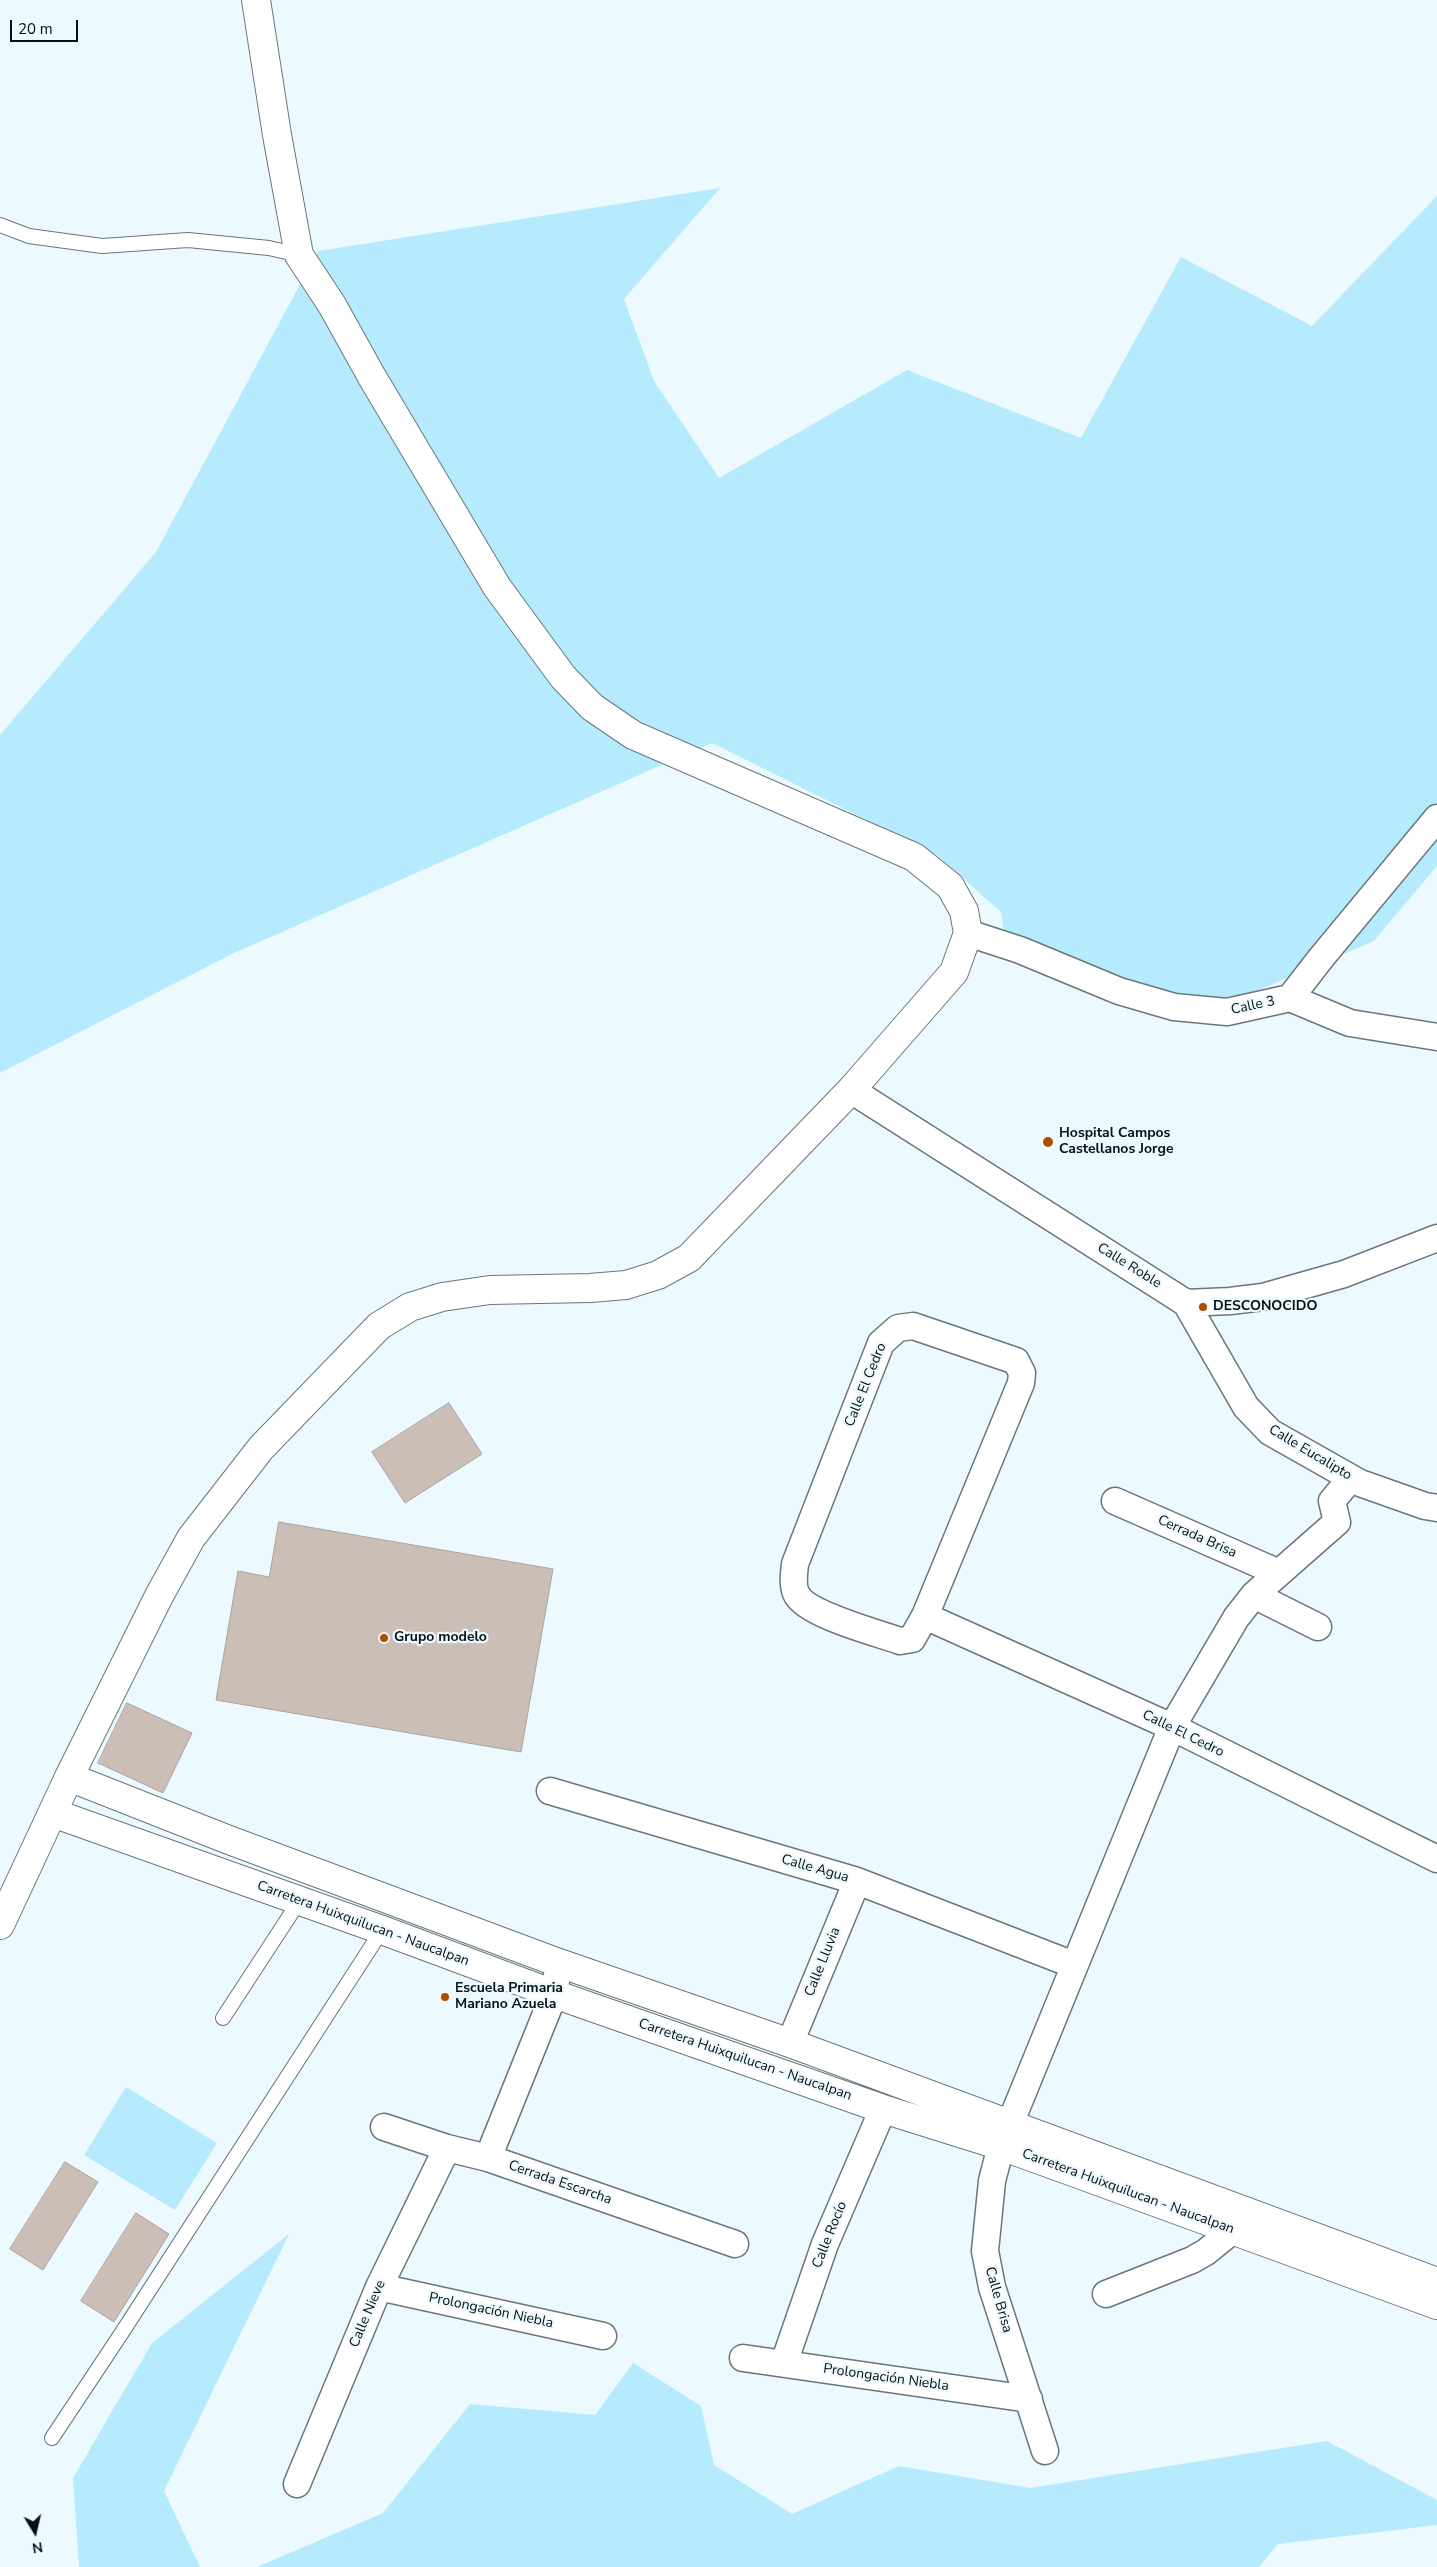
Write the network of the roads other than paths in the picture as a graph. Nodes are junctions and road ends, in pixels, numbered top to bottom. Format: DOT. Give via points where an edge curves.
graph roads {
  1 [pos="256,0"];
  2 [pos="0,225"];
  3 [pos="299,255"];
  4 [pos="1437,818"];
  5 [pos="968,933"];
  6 [pos="1290,998"];
  7 [pos="1437,1036"];
  8 [pos="851,1090"];
  9 [pos="1437,1238"];
  10 [pos="1186,1303"];
  11 [pos="1351,1478"];
  12 [pos="1115,1501"];
  13 [pos="1437,1508"];
  14 [pos="1337,1522"];
  15 [pos="1279,1573"];
  16 [pos="1254,1595"];
  17 [pos="925,1616"];
  18 [pos="1318,1627"];
  19 [pos="1172,1727"];
  20 [pos="69,1778"];
  21 [pos="550,1791"];
  22 [pos="53,1813"];
  23 [pos="1437,1859"];
  24 [pos="857,1881"];
  25 [pos="300,1900"];
  26 [pos="0,1925"];
  27 [pos="382,1930"];
  28 [pos="560,1963"];
  29 [pos="1074,1965"];
  30 [pos="554,1994"];
  31 [pos="223,2018"];
  32 [pos="790,2043"];
  33 [pos="883,2109"];
  34 [pos="384,2126"];
  35 [pos="1005,2135"];
  36 [pos="447,2148"];
  37 [pos="488,2158"];
  38 [pos="1233,2230"];
  39 [pos="735,2244"];
  40 [pos="1437,2282"];
  41 [pos="379,2287"];
  42 [pos="1106,2294"];
  43 [pos="1437,2305"];
  44 [pos="603,2336"];
  45 [pos="743,2358"];
  46 [pos="784,2363"];
  47 [pos="1029,2399"];
  48 [pos="52,2438"];
  49 [pos="1045,2451"];
  50 [pos="297,2484"];
  1 -- 3 [label="main road"];
  2 -- 3 [label="lane" via="29,236 102,246 188,240 269,248"];
  3 -- 5 [label="main road" via="332,305 497,587 574,689 592,707 633,735 914,858 950,886 964,910"];
  4 -- 6 [label="street, Calle 3"];
  5 -- 6 [label="street, Calle 3" via="1020,950 1120,991 1174,1007 1227,1012"];
  5 -- 8 [label="main road" via="954,972"];
  6 -- 7 [label="street" via="1350,1023"];
  8 -- 10 [label="street, Calle Roble"];
  8 -- 20 [label="main road" via="689,1258 658,1274 617,1286 490,1290 442,1298 410,1308 379,1326 261,1448 192,1538 159,1596"];
  9 -- 10 [label="street" via="1344,1274 1263,1297"];
  10 -- 11 [label="street, Calle Eucalipto" via="1252,1414 1270,1432"];
  11 -- 13 [label="street, Calle Eucalipto"];
  11 -- 14 [label="street, Calle Eucalipto" via="1332,1501"];
  12 -- 15 [label="street, Cerrada Brisa"];
  14 -- 15 [label="street, Calle Brisa"];
  15 -- 16 [label="street, Calle Brisa"];
  16 -- 18 [label="street"];
  16 -- 19 [label="street, Calle Brisa" via="1236,1618"];
  17 -- 17 [label="street, Calle El Cedro" via="1021,1383 1022,1373 1016,1361 913,1326 898,1328 881,1342 796,1564 794,1579 796,1595 807,1605 900,1641 912,1639"];
  17 -- 19 [label="street, Calle El Cedro"];
  19 -- 23 [label="street, Calle El Cedro"];
  19 -- 29 [label="street, Calle Brisa"];
  20 -- 22 [label="main road"];
  20 -- 28 [label="main road, Carretera Huixquilucan - Naucalpan"];
  21 -- 24 [label="street, Calle Agua"];
  22 -- 25 [label="main road, Carretera Huixquilucan - Naucalpan"];
  22 -- 26 [label="main road"];
  24 -- 29 [label="street, Calle Agua"];
  24 -- 32 [label="street, Calle Lluvia"];
  25 -- 27 [label="main road, Carretera Huixquilucan - Naucalpan"];
  25 -- 31 [label="lane"];
  27 -- 30 [label="main road, Carretera Huixquilucan - Naucalpan"];
  27 -- 48 [label="lane"];
  28 -- 30 [label="street"];
  28 -- 32 [label="main road, Carretera Huixquilucan - Naucalpan"];
  29 -- 35 [label="street, Calle Brisa"];
  30 -- 33 [label="main road, Carretera Huixquilucan - Naucalpan"];
  30 -- 37 [label="street"];
  32 -- 35 [label="main road, Carretera Huixquilucan - Naucalpan"];
  33 -- 35 [label="main road, Carretera Huixquilucan - Naucalpan"];
  33 -- 46 [label="street, Calle Rocío" via="826,2244"];
  34 -- 36 [label="street, Cerrada Escarcha"];
  35 -- 38 [label="main road, Carretera Huixquilucan - Naucalpan"];
  35 -- 40 [label="main road, Carretera Huixquilucan - Naucalpan"];
  35 -- 47 [label="street, Calle Brisa" via="992,2181 985,2251 992,2287"];
  36 -- 37 [label="street, Cerrada Escarcha"];
  36 -- 41 [label="street, Calle Nieve"];
  37 -- 39 [label="street, Cerrada Escarcha"];
  38 -- 42 [label="street" via="1192,2260"];
  38 -- 43 [label="main road, Carretera Huixquilucan - Naucalpan"];
  41 -- 44 [label="street, Prolongación Niebla"];
  41 -- 50 [label="street, Calle Nieve"];
  45 -- 46 [label="street, Prolongación Niebla"];
  46 -- 47 [label="street, Prolongación Niebla"];
  47 -- 49 [label="street, Calle Brisa"];
}
